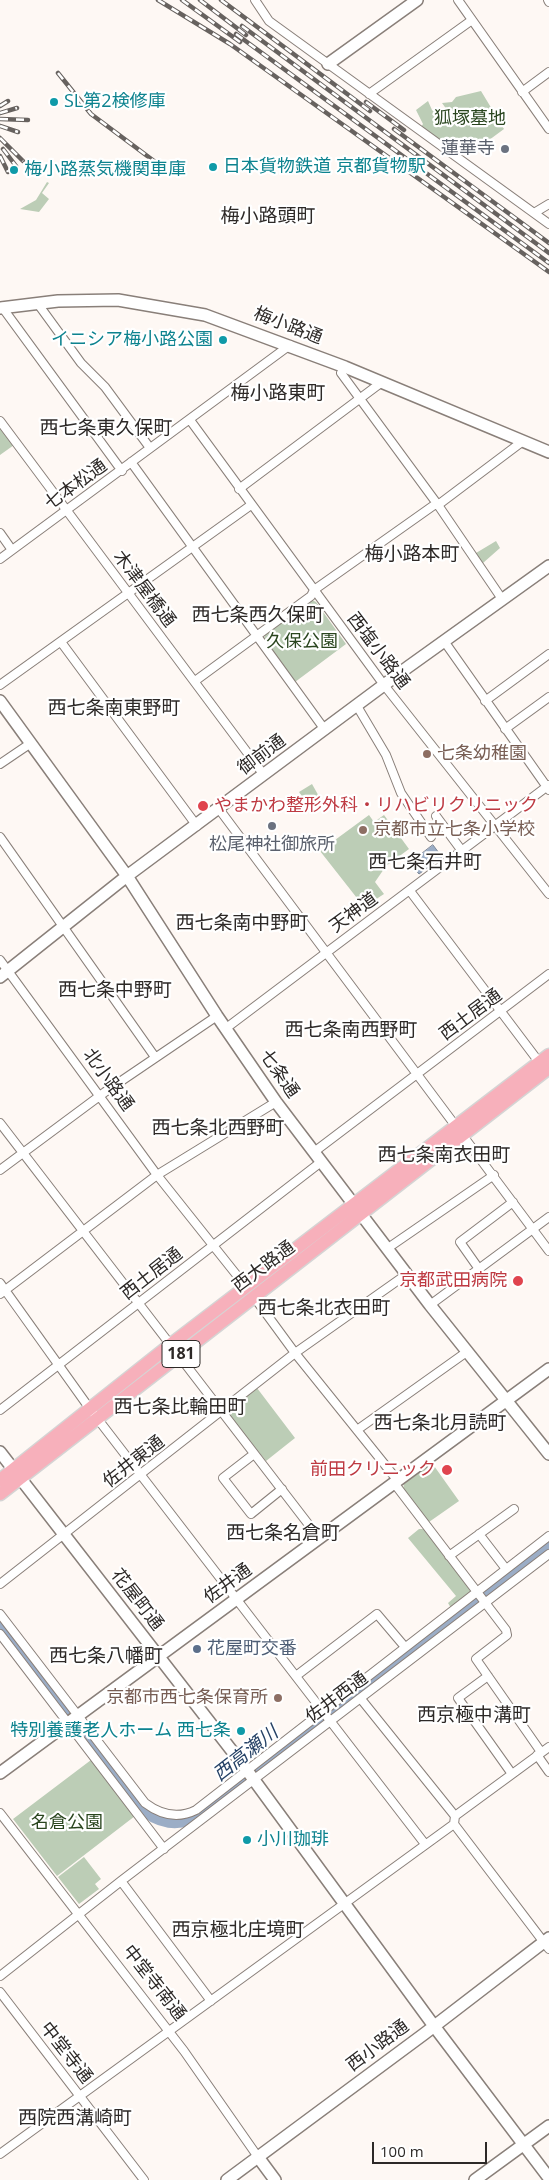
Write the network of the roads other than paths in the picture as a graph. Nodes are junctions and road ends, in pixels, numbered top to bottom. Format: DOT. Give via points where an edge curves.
graph roads {
  1 [pos="255,0"];
  2 [pos="416,0"];
  3 [pos="458,0"];
  4 [pos="472,20"];
  5 [pos="328,64"];
  6 [pos="549,72"];
  7 [pos="522,92"];
  8 [pos="369,94"];
  9 [pos="549,129"];
  10 [pos="549,204"];
  11 [pos="534,213"];
  12 [pos="549,224"];
  13 [pos="38,304"];
  14 [pos="1,307"];
  15 [pos="290,345"];
  16 [pos="345,367"];
  17 [pos="382,382"];
  18 [pos="361,399"];
  19 [pos="190,420"];
  20 [pos="0,421"];
  21 [pos="523,441"];
  22 [pos="150,448"];
  23 [pos="549,452"];
  24 [pos="131,462"];
  25 [pos="122,470"];
  26 [pos="239,489"];
  27 [pos="438,504"];
  28 [pos="251,505"];
  29 [pos="66,510"];
  30 [pos="0,532"];
  31 [pos="193,546"];
  32 [pos="12,550"];
  33 [pos="0,559"];
  34 [pos="549,566"];
  35 [pos="314,590"];
  36 [pos="129,592"];
  37 [pos="502,599"];
  38 [pos="257,636"];
  39 [pos="444,641"];
  40 [pos="61,642"];
  41 [pos="548,658"];
  42 [pos="195,681"];
  43 [pos="0,685"];
  44 [pos="384,685"];
  45 [pos="549,697"];
  46 [pos="0,701"];
  47 [pos="484,701"];
  48 [pos="357,706"];
  49 [pos="505,729"];
  50 [pos="324,730"];
  51 [pos="31,743"];
  52 [pos="0,764"];
  53 [pos="264,776"];
  54 [pos="548,788"];
  55 [pos="219,809"];
  56 [pos="436,816"];
  57 [pos="496,825"];
  58 [pos="197,826"];
  59 [pos="0,837"];
  60 [pos="431,837"];
  61 [pos="462,851"];
  62 [pos="127,876"];
  63 [pos="410,891"];
  64 [pos="549,894"];
  65 [pos="65,926"];
  66 [pos="327,951"];
  67 [pos="0,960"];
  68 [pos="4,973"];
  69 [pos="549,974"];
  70 [pos="501,1011"];
  71 [pos="217,1016"];
  72 [pos="225,1029"];
  73 [pos="155,1057"];
  74 [pos="546,1066"];
  75 [pos="418,1074"];
  76 [pos="100,1096"];
  77 [pos="276,1102"];
  78 [pos="0,1123"];
  79 [pos="460,1130"];
  80 [pos="23,1153"];
  81 [pos="318,1157"];
  82 [pos="0,1170"];
  83 [pos="157,1175"];
  84 [pos="494,1175"];
  85 [pos="513,1202"];
  86 [pos="358,1210"];
  87 [pos="549,1217"];
  88 [pos="533,1229"];
  89 [pos="84,1231"];
  90 [pos="213,1246"];
  91 [pos="388,1248"];
  92 [pos="549,1251"];
  93 [pos="479,1269"];
  94 [pos="407,1274"];
  95 [pos="0,1283"];
  96 [pos="3,1292"];
  97 [pos="250,1293"];
  98 [pos="138,1303"];
  99 [pos="430,1304"];
  100 [pos="175,1350"];
  101 [pos="468,1351"];
  102 [pos="295,1353"];
  103 [pos="59,1365"];
  104 [pos="549,1369"];
  105 [pos="505,1401"];
  106 [pos="0,1410"];
  107 [pos="222,1412"];
  108 [pos="94,1414"];
  109 [pos="357,1430"];
  110 [pos="0,1452"];
  111 [pos="254,1454"];
  112 [pos="549,1454"];
  113 [pos="17,1474"];
  114 [pos="141,1475"];
  115 [pos="0,1480"];
  116 [pos="396,1482"];
  117 [pos="282,1489"];
  118 [pos="0,1494"];
  119 [pos="514,1510"];
  120 [pos="479,1534"];
  121 [pos="65,1535"];
  122 [pos="549,1536"];
  123 [pos="319,1538"];
  124 [pos="549,1554"];
  125 [pos="450,1556"];
  126 [pos="506,1569"];
  127 [pos="0,1584"];
  128 [pos="477,1592"];
  129 [pos="237,1599"];
  130 [pos="486,1603"];
  131 [pos="0,1614"];
  132 [pos="0,1634"];
  133 [pos="405,1647"];
  134 [pos="159,1657"];
  135 [pos="296,1676"];
  136 [pos="488,1676"];
  137 [pos="361,1699"];
  138 [pos="322,1711"];
  139 [pos="74,1719"];
  140 [pos="330,1722"];
  141 [pos="549,1747"];
  142 [pos="539,1754"];
  143 [pos="549,1772"];
  144 [pos="0,1773"];
  145 [pos="512,1774"];
  146 [pos="250,1775"];
  147 [pos="0,1813"];
  148 [pos="454,1820"];
  149 [pos="424,1844"];
  150 [pos="164,1849"];
  151 [pos="121,1881"];
  152 [pos="345,1904"];
  153 [pos="79,1915"];
  154 [pos="547,1943"];
  155 [pos="0,1976"];
  156 [pos="0,1992"];
  157 [pos="211,2002"];
  158 [pos="434,2026"];
  159 [pos="169,2031"];
  160 [pos="81,2096"];
  161 [pos="549,2126"];
  162 [pos="523,2144"];
  163 [pos="0,2154"];
  164 [pos="258,2157"];
  165 [pos="549,2178"];
  166 [pos="144,2180"];
  167 [pos="227,2180"];
  168 [pos="275,2180"];
  169 [pos="475,2180"];
  1 -- 5 [label="street" via="269,20"];
  2 -- 5 [label="street"];
  3 -- 4 [label="street"];
  4 -- 7 [label="street"];
  4 -- 8 [label="street"];
  5 -- 8 [label="street"];
  6 -- 7 [label="street"];
  7 -- 9 [label="street"];
  8 -- 11 [label="street"];
  10 -- 11 [label="street"];
  11 -- 12 [label="street"];
  13 -- 14 [label="street, 梅小路通"];
  13 -- 15 [label="street, 梅小路通" via="118,300 142,303 205,315"];
  13 -- 22 [label="street" via="81,364 105,387"];
  14 -- 25 [label="street"];
  15 -- 16 [label="street, 梅小路通"];
  15 -- 19 [label="street, 七本松通"];
  16 -- 17 [label="street, 梅小路通"];
  16 -- 18 [label="street" via="341,373"];
  17 -- 18 [label="street"];
  17 -- 21 [label="street, 梅小路通"];
  18 -- 26 [label="street"];
  18 -- 27 [label="street"];
  19 -- 22 [label="street, 七本松通"];
  19 -- 26 [label="street, 西塩小路通"];
  20 -- 29 [label="street, 木津屋橋通"];
  21 -- 23 [label="street, 梅小路通"];
  21 -- 27 [label="street"];
  22 -- 24 [label="street, 七本松通"];
  24 -- 25 [label="street, 七本松通"];
  24 -- 31 [label="street"];
  25 -- 29 [label="street, 七本松通"];
  26 -- 28 [label="street, 西塩小路通"];
  27 -- 35 [label="street"];
  27 -- 37 [label="street"];
  28 -- 31 [label="street"];
  28 -- 35 [label="street, 西塩小路通"];
  29 -- 32 [label="street, 七本松通"];
  29 -- 36 [label="street, 木津屋橋通"];
  30 -- 32 [label="street"];
  31 -- 36 [label="street"];
  31 -- 38 [label="street"];
  32 -- 33 [label="street, 七本松通"];
  34 -- 37 [label="street, 御前通"];
  35 -- 38 [label="street"];
  35 -- 44 [label="street, 西塩小路通"];
  36 -- 40 [label="street"];
  36 -- 42 [label="street, 木津屋橋通"];
  37 -- 39 [label="street, 御前通"];
  38 -- 42 [label="street"];
  38 -- 50 [label="street"];
  39 -- 44 [label="street, 御前通"];
  39 -- 47 [label="street"];
  40 -- 43 [label="street"];
  40 -- 58 [label="street"];
  41 -- 47 [label="street"];
  42 -- 53 [label="street, 木津屋橋通"];
  44 -- 48 [label="street, 御前通"];
  44 -- 57 [label="street, 西塩小路通"];
  45 -- 49 [label="street"];
  46 -- 51 [label="street, 七条通"];
  47 -- 49 [label="street"];
  48 -- 50 [label="street, 御前通"];
  48 -- 60 [label="street" via="386,755 401,793"];
  49 -- 54 [label="street"];
  50 -- 53 [label="street, 御前通"];
  51 -- 52 [label="street"];
  51 -- 62 [label="street, 七条通"];
  53 -- 55 [label="street, 御前通"];
  54 -- 57 [label="street, 天神道"];
  55 -- 58 [label="street, 御前通"];
  55 -- 66 [label="street"];
  56 -- 61 [label="street"];
  57 -- 61 [label="street, 天神道"];
  57 -- 64 [label="street, 西塩小路通"];
  58 -- 62 [label="street, 御前通"];
  59 -- 65 [label="street"];
  61 -- 63 [label="street, 天神道"];
  62 -- 65 [label="street, 御前通"];
  62 -- 71 [label="street, 七条通"];
  63 -- 66 [label="street, 天神道"];
  63 -- 70 [label="street"];
  65 -- 68 [label="street, 御前通"];
  65 -- 73 [label="street"];
  66 -- 72 [label="street, 天神道"];
  66 -- 75 [label="street"];
  67 -- 68 [label="street, 北小路通"];
  68 -- 76 [label="street, 北小路通"];
  69 -- 70 [label="street, 西土居通"];
  70 -- 74 [label="street"];
  70 -- 75 [label="street, 西土居通"];
  71 -- 72 [label="street, 七条通"];
  71 -- 73 [label="street"];
  72 -- 77 [label="street, 七条通"];
  73 -- 76 [label="street"];
  74 -- 79 [label="main road, 西大路通 / 181"];
  75 -- 79 [label="street"];
  75 -- 81 [label="street, 西土居通"];
  76 -- 80 [label="street"];
  76 -- 83 [label="street, 北小路通"];
  77 -- 81 [label="street, 七条通"];
  77 -- 83 [label="street"];
  78 -- 80 [label="street"];
  79 -- 84 [label="street"];
  79 -- 86 [label="main road, 西大路通 / 181"];
  80 -- 82 [label="street"];
  80 -- 89 [label="street"];
  81 -- 86 [label="street, 七条通"];
  81 -- 90 [label="street, 西土居通"];
  83 -- 89 [label="street"];
  83 -- 90 [label="street, 北小路通"];
  84 -- 85 [label="street"];
  84 -- 91 [label="street"];
  85 -- 88 [label="street"];
  85 -- 93 [label="street" via="460,1242"];
  86 -- 91 [label="street, 七条通"];
  86 -- 97 [label="main road, 西大路通 / 181"];
  87 -- 88 [label="street"];
  88 -- 92 [label="street"];
  88 -- 93 [label="street"];
  89 -- 96 [label="street"];
  89 -- 98 [label="street"];
  90 -- 97 [label="street, 北小路通"];
  90 -- 98 [label="street, 西土居通"];
  91 -- 94 [label="street, 七条通"];
  93 -- 99 [label="street"];
  94 -- 99 [label="street, 七条通"];
  94 -- 102 [label="street, 佐井東通"];
  95 -- 96 [label="street"];
  96 -- 103 [label="street"];
  97 -- 100 [label="main road, 西大路通 / 181"];
  97 -- 102 [label="street, 北小路通"];
  98 -- 100 [label="street"];
  98 -- 103 [label="street, 西土居通"];
  99 -- 101 [label="street, 七条通"];
  100 -- 107 [label="street"];
  100 -- 108 [label="main road, 西大路通 / 181"];
  101 -- 105 [label="street, 七条通"];
  101 -- 109 [label="street"];
  102 -- 107 [label="street, 佐井東通"];
  102 -- 109 [label="street, 北小路通"];
  103 -- 106 [label="street, 西土居通"];
  103 -- 108 [label="street"];
  104 -- 105 [label="street, 佐井通"];
  105 -- 112 [label="street, 七条通"];
  105 -- 116 [label="street, 佐井通"];
  107 -- 111 [label="street"];
  107 -- 114 [label="street, 佐井東通"];
  108 -- 113 [label="main road, 西大路通 / 181"];
  108 -- 114 [label="street"];
  109 -- 116 [label="street, 北小路通"];
  110 -- 113 [label="street, 花屋町通"];
  111 -- 117 [label="street"];
  111 -- 117 [label="street" via="223,1478 251,1514"];
  113 -- 115 [label="main road, 西大路通 / 181"];
  113 -- 118 [label="main road, 西大路通 / 181"];
  113 -- 121 [label="street, 花屋町通"];
  114 -- 121 [label="street, 佐井東通"];
  114 -- 129 [label="street"];
  116 -- 123 [label="street, 佐井通"];
  116 -- 125 [label="street, 北小路通"];
  117 -- 123 [label="street"];
  119 -- 120 [label="street"];
  120 -- 125 [label="street"];
  120 -- 126 [label="street"];
  121 -- 127 [label="street, 佐井東通"];
  121 -- 134 [label="street, 花屋町通"];
  122 -- 126 [label="street"];
  123 -- 129 [label="street, 佐井通"];
  124 -- 130 [label="street, 佐井西通"];
  125 -- 128 [label="street, 北小路通"];
  126 -- 128 [label="street"];
  128 -- 130 [label="street, 北小路通"];
  128 -- 133 [label="street"];
  129 -- 134 [label="street, 佐井通"];
  129 -- 135 [label="street"];
  130 -- 136 [label="street, 北小路通" via="507,1635 476,1659"];
  130 -- 137 [label="street, 佐井西通"];
  131 -- 139 [label="street"];
  132 -- 139 [label="street"];
  133 -- 135 [label="street" via="377,1614"];
  133 -- 138 [label="street"];
  134 -- 139 [label="street, 佐井通"];
  134 -- 146 [label="street, 花屋町通"];
  135 -- 138 [label="street"];
  136 -- 142 [label="street"];
  136 -- 145 [label="street" via="458,1698"];
  137 -- 140 [label="street, 佐井西通"];
  137 -- 148 [label="street"];
  138 -- 140 [label="street"];
  138 -- 146 [label="street"];
  139 -- 144 [label="street, 佐井通"];
  139 -- 146 [label="street" via="145,1803 159,1812 175,1816 189,1813"];
  139 -- 150 [label="street"];
  140 -- 146 [label="street, 佐井西通"];
  140 -- 149 [label="street"];
  141 -- 142 [label="street"];
  142 -- 143 [label="street"];
  142 -- 145 [label="street"];
  145 -- 148 [label="street"];
  146 -- 150 [label="street, 佐井西通"];
  146 -- 152 [label="street, 花屋町通"];
  147 -- 153 [label="street, 中堂寺南通"];
  148 -- 149 [label="street"];
  148 -- 154 [label="street"];
  149 -- 152 [label="street"];
  150 -- 151 [label="street, 佐井西通"];
  151 -- 153 [label="street, 佐井西通"];
  151 -- 157 [label="street"];
  152 -- 157 [label="street"];
  152 -- 158 [label="street, 花屋町通"];
  153 -- 155 [label="street, 佐井西通"];
  153 -- 159 [label="street, 中堂寺南通"];
  154 -- 158 [label="street, 西小路通"];
  156 -- 160 [label="street, 中堂寺通"];
  157 -- 159 [label="street"];
  158 -- 162 [label="street, 花屋町通"];
  158 -- 164 [label="street, 西小路通"];
  159 -- 160 [label="street"];
  159 -- 164 [label="street, 中堂寺南通"];
  160 -- 163 [label="street"];
  160 -- 166 [label="street, 中堂寺通"];
  161 -- 162 [label="street"];
  162 -- 165 [label="street, 花屋町通"];
  162 -- 169 [label="street"];
  164 -- 167 [label="street, 西小路通"];
  164 -- 168 [label="street, 中堂寺南通"];
}
